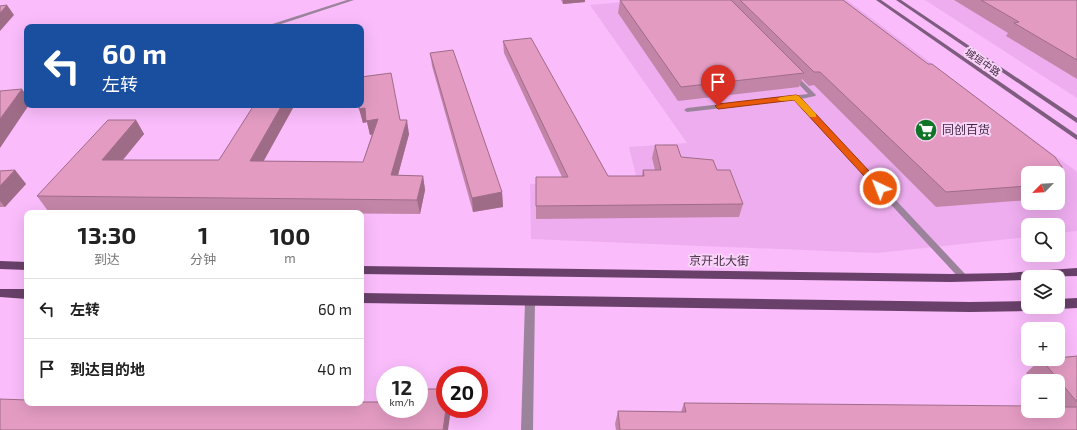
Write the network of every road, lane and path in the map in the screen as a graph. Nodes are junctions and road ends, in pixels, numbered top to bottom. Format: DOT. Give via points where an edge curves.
graph roads {
  1 [pos="352,0"];
  2 [pos="878,0"];
  3 [pos="898,0"];
  4 [pos="276,24"];
  5 [pos="786,67"];
  6 [pos="24,94"];
  7 [pos="0,98"];
  8 [pos="796,98"];
  9 [pos="688,110"];
  10 [pos="1077,121"];
  11 [pos="1077,138"];
  12 [pos="0,265"];
  13 [pos="24,266"];
  14 [pos="364,270"];
  15 [pos="1077,272"];
  16 [pos="964,278"];
  17 [pos="0,294"];
  18 [pos="24,294"];
  19 [pos="364,298"];
  20 [pos="530,301"];
  21 [pos="1077,303"];
  22 [pos="1065,304"];
  23 [pos="1021,306"];
  24 [pos="527,430"];
  1 -- 4 [label="street"];
  2 -- 11 [label="main road, 城垣中路"];
  3 -- 10 [label="main road, 城垣中路"];
  5 -- 8 [label="street" via="813,96"];
  6 -- 7 [label="street"];
  8 -- 9 [label="street"];
  8 -- 16 [label="street"];
  12 -- 13 [label="main road"];
  14 -- 16 [label="main road, 京开北大街"];
  15 -- 16 [label="main road, 京开北大街"];
  17 -- 18 [label="main road"];
  19 -- 20 [label="main road"];
  20 -- 23 [label="main road"];
  20 -- 24 [label="street"];
  21 -- 22 [label="main road"];
}
